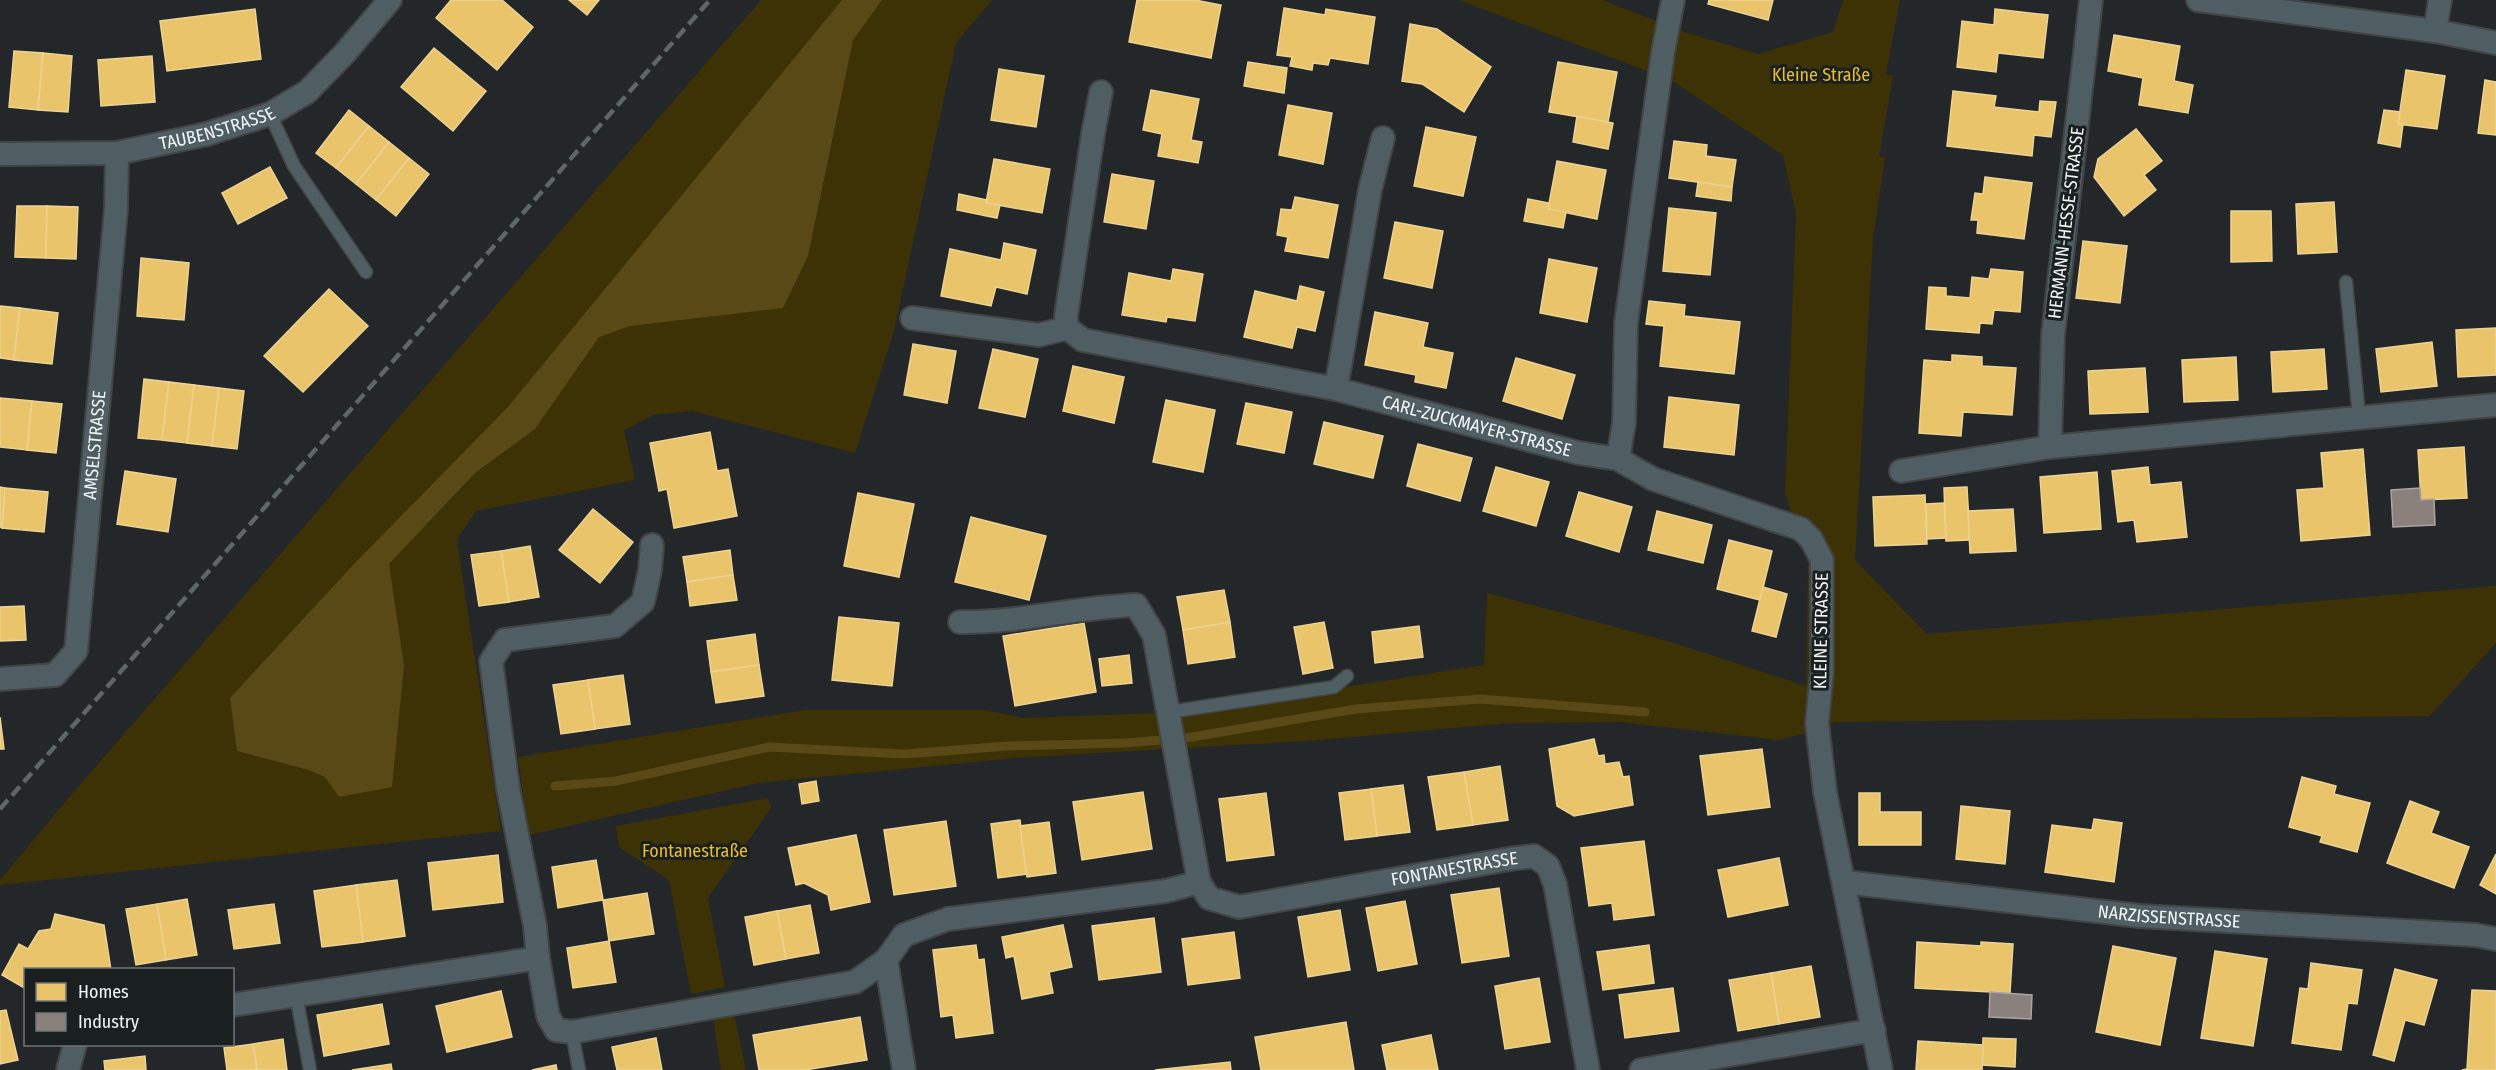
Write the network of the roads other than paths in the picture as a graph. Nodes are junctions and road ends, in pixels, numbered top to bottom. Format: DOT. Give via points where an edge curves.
graph roads {
  1 [pos="390,0"];
  2 [pos="1673,0"];
  3 [pos="2091,0"];
  4 [pos="2198,0"];
  5 [pos="2440,0"];
  6 [pos="2435,31"];
  7 [pos="2496,43"];
  8 [pos="1101,92"];
  9 [pos="270,114"];
  10 [pos="1383,138"];
  11 [pos="117,153"];
  12 [pos="0,154"];
  13 [pos="366,272"];
  14 [pos="2346,282"];
  15 [pos="912,318"];
  16 [pos="1067,328"];
  17 [pos="1336,389"];
  18 [pos="2496,405"];
  19 [pos="2359,417"];
  20 [pos="2050,447"];
  21 [pos="1618,459"];
  22 [pos="1901,471"];
  23 [pos="652,545"];
  24 [pos="960,622"];
  25 [pos="1347,676"];
  26 [pos="0,679"];
  27 [pos="1169,712"];
  28 [pos="1199,882"];
  29 [pos="1844,882"];
  30 [pos="2496,939"];
  31 [pos="538,958"];
  32 [pos="886,960"];
  33 [pos="296,995"];
  34 [pos="234,1005"];
  35 [pos="1874,1030"];
  36 [pos="572,1032"];
  37 [pos="74,1046"];
  38 [pos="68,1070"];
  39 [pos="310,1070"];
  40 [pos="579,1070"];
  41 [pos="904,1070"];
  42 [pos="1588,1070"];
  43 [pos="1641,1070"];
  44 [pos="1881,1070"];
  1 -- 9 [label="street, TAUBENSTRASSE" via="307,92"];
  2 -- 21 [label="street" via="1626,322 1624,423"];
  3 -- 20 [label="street, HERMANN-HESSE-STRASSE" via="2053,335"];
  4 -- 6 [label="street"];
  5 -- 6 [label="street"];
  6 -- 7 [label="street"];
  8 -- 16 [label="street"];
  9 -- 11 [label="street, TAUBENSTRASSE" via="207,134"];
  9 -- 13 [label="lane" via="294,166"];
  10 -- 17 [label="street" via="1370,190"];
  11 -- 12 [label="street, TAUBENSTRASSE"];
  11 -- 26 [label="street, AMSELSTRASSE" via="116,209 76,651 55,675"];
  14 -- 19 [label="lane"];
  15 -- 16 [label="street" via="1039,335"];
  16 -- 17 [label="street, CARL-ZUCKMAYER-STRASSE" via="1083,340"];
  17 -- 21 [label="street, CARL-ZUCKMAYER-STRASSE" via="1579,453"];
  18 -- 19 [label="street"];
  19 -- 20 [label="street"];
  20 -- 22 [label="street"];
  21 -- 29 [label="street, KLEINE STRASSE" via="1653,479 1801,529 1811,539 1822,560 1822,671 1817,723 1825,792"];
  23 -- 31 [label="street" via="643,602 615,626 505,639 491,661 508,788"];
  24 -- 27 [label="street" via="995,622 1136,605 1154,635"];
  25 -- 27 [label="lane" via="1334,687"];
  27 -- 28 [label="street"];
  28 -- 32 [label="street" via="1166,891 948,919 904,934"];
  28 -- 42 [label="street, FONTANESTRASSE" via="1209,898 1239,907 1534,856 1548,866 1556,884"];
  29 -- 30 [label="street, NARZISSENSTRASSE" via="2140,916"];
  29 -- 35 [label="street, KLEINE STRASSE"];
  31 -- 33 [label="street"];
  31 -- 36 [label="street" via="548,1016 556,1030"];
  32 -- 36 [label="street" via="855,982"];
  32 -- 41 [label="street"];
  33 -- 34 [label="street"];
  33 -- 39 [label="lane"];
  35 -- 43 [label="street"];
  35 -- 44 [label="street, KLEINE STRASSE"];
  36 -- 40 [label="lane"];
  37 -- 38 [label="street"];
}
